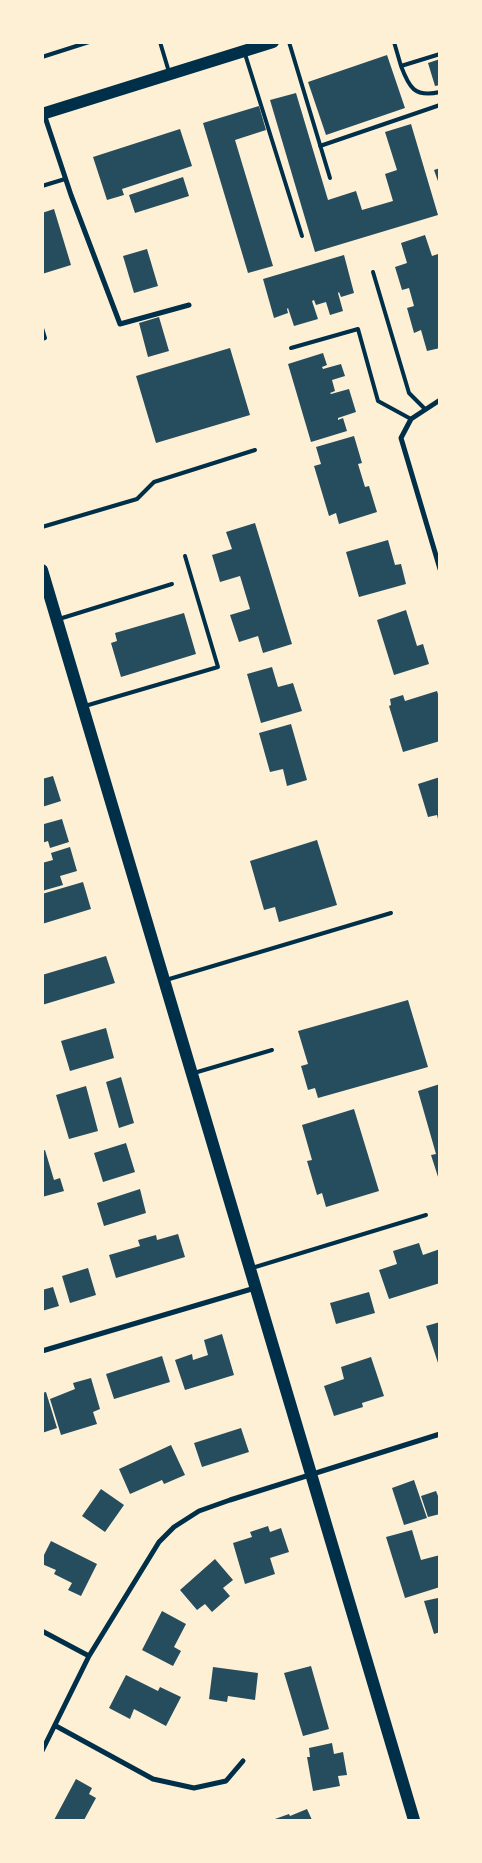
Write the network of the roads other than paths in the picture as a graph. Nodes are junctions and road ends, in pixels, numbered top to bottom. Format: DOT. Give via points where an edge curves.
graph roads {
  1 [pos="89,42"];
  2 [pos="160,42"];
  3 [pos="273,42"];
  4 [pos="289,42"];
  5 [pos="394,42"];
  6 [pos="244,52"];
  7 [pos="440,54"];
  8 [pos="42,57"];
  9 [pos="401,66"];
  10 [pos="170,75"];
  11 [pos="440,92"];
  12 [pos="440,105"];
  13 [pos="43,112"];
  14 [pos="320,146"];
  15 [pos="330,178"];
  16 [pos="65,179"];
  17 [pos="42,186"];
  18 [pos="302,236"];
  19 [pos="373,272"];
  20 [pos="189,305"];
  21 [pos="42,328"];
  22 [pos="42,338"];
  23 [pos="291,348"];
  24 [pos="440,400"];
  25 [pos="426,409"];
  26 [pos="411,419"];
  27 [pos="255,450"];
  28 [pos="42,527"];
  29 [pos="185,556"];
  30 [pos="440,569"];
  31 [pos="42,570"];
  32 [pos="172,584"];
  33 [pos="57,620"];
  34 [pos="83,706"];
  35 [pos="391,912"];
  36 [pos="164,981"];
  37 [pos="272,1050"];
  38 [pos="192,1074"];
  39 [pos="426,1215"];
  40 [pos="250,1268"];
  41 [pos="256,1288"];
  42 [pos="42,1351"];
  43 [pos="440,1434"];
  44 [pos="310,1474"];
  45 [pos="42,1630"];
  46 [pos="89,1656"];
  47 [pos="56,1726"];
  48 [pos="42,1751"];
  49 [pos="243,1761"];
  50 [pos="414,1820"];
  1 -- 8 [label="lane"];
  2 -- 10 [label="lane"];
  3 -- 6 [label="main road"];
  4 -- 14 [label="lane"];
  5 -- 9 [label="lane"];
  6 -- 10 [label="main road"];
  6 -- 18 [label="lane"];
  7 -- 9 [label="lane"];
  9 -- 11 [label="lane" via="410,87 418,92"];
  10 -- 13 [label="main road"];
  12 -- 14 [label="lane"];
  13 -- 16 [label="street"];
  14 -- 15 [label="lane"];
  16 -- 17 [label="lane"];
  16 -- 20 [label="street" via="120,324"];
  19 -- 25 [label="lane" via="409,393"];
  21 -- 22 [label="lane" via="46,338"];
  23 -- 26 [label="lane" via="358,329 378,401"];
  24 -- 25 [label="street"];
  25 -- 26 [label="street"];
  26 -- 30 [label="street" via="401,438"];
  27 -- 28 [label="lane" via="154,482 137,499"];
  29 -- 34 [label="lane" via="218,667"];
  31 -- 33 [label="main road"];
  32 -- 33 [label="lane"];
  33 -- 34 [label="main road"];
  34 -- 36 [label="main road"];
  35 -- 36 [label="lane"];
  36 -- 38 [label="main road"];
  37 -- 38 [label="lane"];
  38 -- 40 [label="main road"];
  39 -- 40 [label="lane"];
  40 -- 41 [label="main road"];
  41 -- 42 [label="street"];
  41 -- 44 [label="main road"];
  43 -- 44 [label="street"];
  44 -- 46 [label="street" via="199,1511 174,1527 143,1566"];
  44 -- 50 [label="main road"];
  45 -- 46 [label="street"];
  46 -- 47 [label="street"];
  47 -- 48 [label="street"];
  47 -- 49 [label="street" via="153,1779 194,1788 226,1781"];
}
